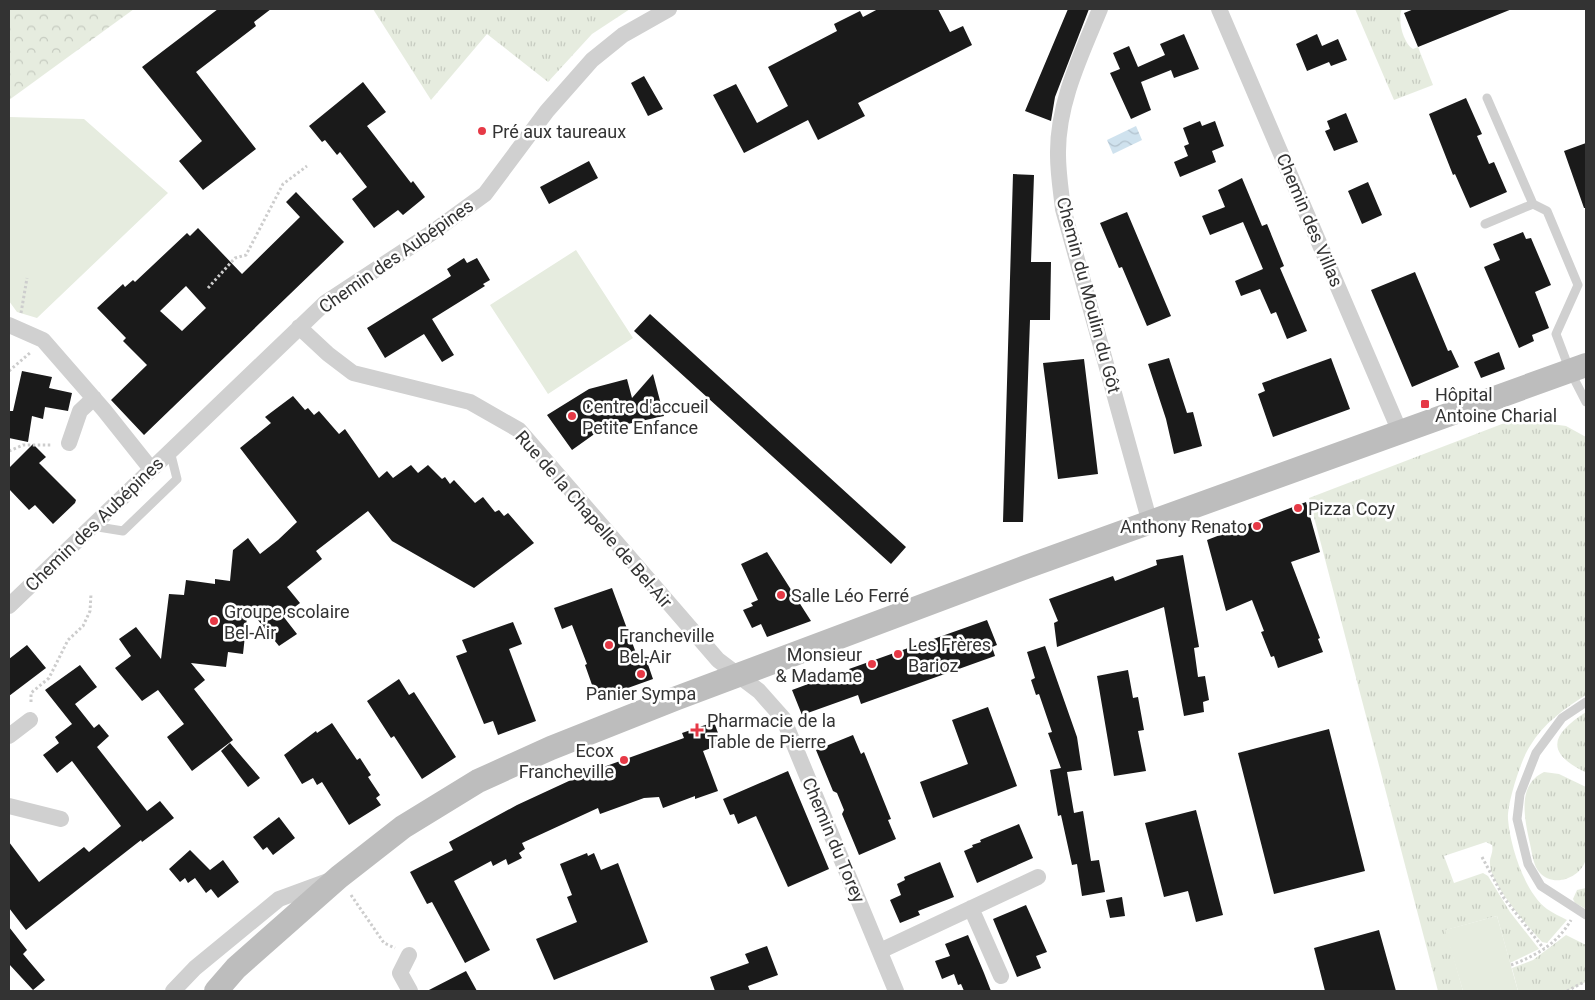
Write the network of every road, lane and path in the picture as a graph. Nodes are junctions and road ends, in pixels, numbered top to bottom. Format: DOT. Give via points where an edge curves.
graph roads {
  1 [pos="669,9"];
  2 [pos="1100,9"];
  3 [pos="1219,9"];
  4 [pos="1487,98"];
  5 [pos="307,166"];
  6 [pos="1533,204"];
  7 [pos="1485,224"];
  8 [pos="26,278"];
  9 [pos="208,288"];
  10 [pos="14,327"];
  11 [pos="299,327"];
  12 [pos="43,340"];
  13 [pos="1578,368"];
  14 [pos="9,371"];
  15 [pos="94,398"];
  16 [pos="1586,402"];
  17 [pos="1400,432"];
  18 [pos="69,443"];
  19 [pos="9,451"];
  20 [pos="170,451"];
  21 [pos="151,469"];
  22 [pos="1150,523"];
  23 [pos="92,526"];
  24 [pos="91,594"];
  25 [pos="9,606"];
  26 [pos="739,675"];
  27 [pos="1586,702"];
  28 [pos="30,720"];
  29 [pos="9,736"];
  30 [pos="9,806"];
  31 [pos="61,819"];
  32 [pos="1482,857"];
  33 [pos="339,877"];
  34 [pos="1038,877"];
  35 [pos="971,908"];
  36 [pos="1576,910"];
  37 [pos="1586,915"];
  38 [pos="1544,949"];
  39 [pos="880,951"];
  40 [pos="409,955"];
  41 [pos="1511,965"];
  42 [pos="1001,976"];
  43 [pos="1586,982"];
  44 [pos="173,991"];
  45 [pos="216,991"];
  46 [pos="410,991"];
  47 [pos="896,991"];
  48 [pos="1566,991"];
  1 -- 11 [label="street, Chemin des Aubépines" via="624,35 592,60 547,111 485,194 430,234 346,287"];
  2 -- 22 [label="street, Chemin du Moulin du Gôt" via="1064,108 1058,155 1060,182 1063,208"];
  3 -- 17 [label="street, Chemin des Villas"];
  4 -- 6 [label="lane"];
  5 -- 9 [label="path" via="283,184 246,255 235,258"];
  6 -- 7 [label="lane"];
  6 -- 13 [label="lane" via="1547,211 1578,285 1556,334"];
  8 -- 10 [label="path"];
  10 -- 12 [label="street"];
  11 -- 20 [label="street, Chemin des Aubépines"];
  11 -- 26 [label="street, Rue de la Chapelle de Bel-Air" via="353,373 470,402 519,430 700,641"];
  12 -- 14 [label="path"];
  12 -- 15 [label="street"];
  13 -- 16 [label="lane"];
  13 -- 17 [label="main road"];
  15 -- 18 [label="street" via="80,411"];
  15 -- 21 [label="street"];
  17 -- 22 [label="main road"];
  18 -- 19 [label="path" via="23,445"];
  20 -- 21 [label="street, Chemin des Aubépines"];
  20 -- 23 [label="lane" via="177,479 123,531"];
  21 -- 23 [label="street, Chemin des Aubépines"];
  22 -- 26 [label="main road"];
  23 -- 25 [label="street, Chemin des Aubépines"];
  24 -- 28 [label="path" via="90,611 84,626 68,640 48,678 31,692"];
  26 -- 33 [label="main road" via="551,748 478,781 404,827"];
  26 -- 39 [label="street, Chemin du Torey" via="759,690 783,718"];
  27 -- 36 [label="lane" via="1562,718 1536,753 1520,794 1517,820 1528,864 1541,886"];
  28 -- 29 [label="street"];
  30 -- 31 [label="street"];
  32 -- 38 [label="path" via="1504,898"];
  33 -- 40 [label="path" via="384,943"];
  33 -- 44 [label="street" via="279,899 195,968"];
  33 -- 45 [label="main road" via="236,968"];
  34 -- 35 [label="street"];
  35 -- 39 [label="street"];
  35 -- 42 [label="street"];
  36 -- 37 [label="lane"];
  36 -- 38 [label="path" via="1567,928"];
  38 -- 41 [label="path"];
  39 -- 47 [label="street, Chemin du Torey"];
  40 -- 46 [label="street" via="400,973"];
  43 -- 48 [label="path"];
}
